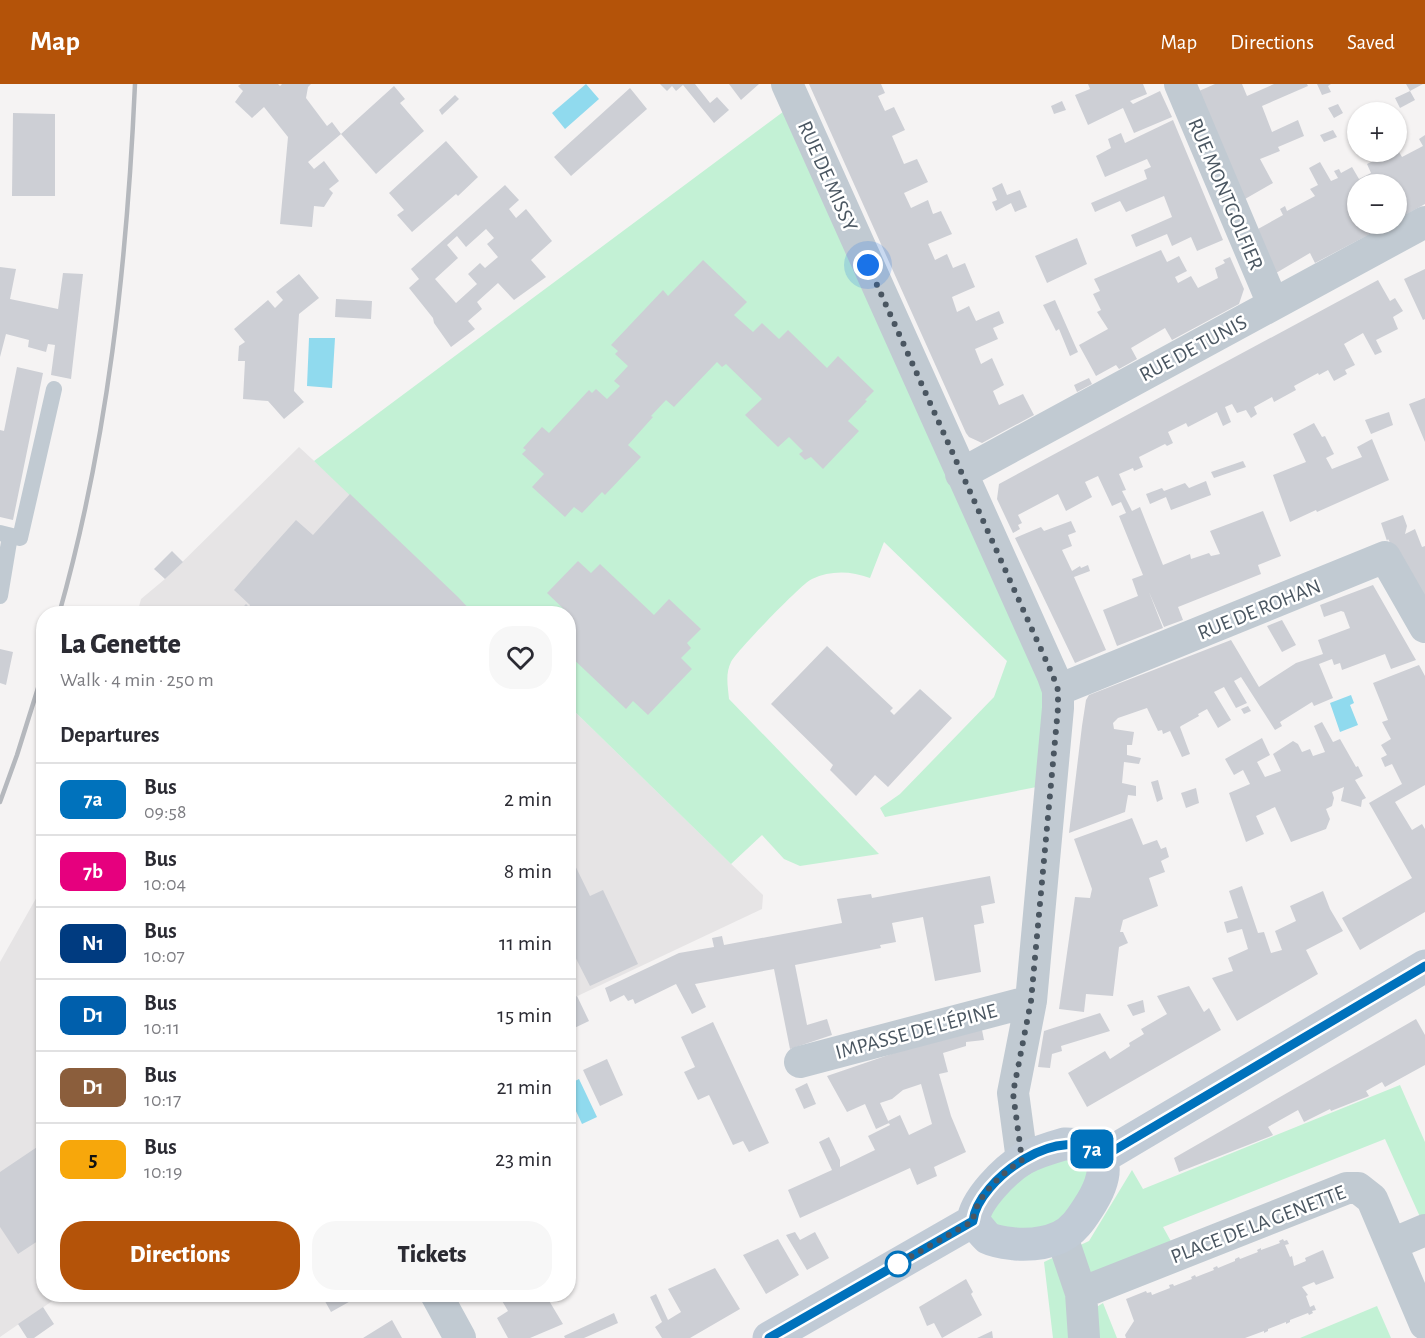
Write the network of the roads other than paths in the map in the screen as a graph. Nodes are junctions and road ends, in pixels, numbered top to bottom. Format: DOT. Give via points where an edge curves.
graph roads {
  1 [pos="787,84"];
  2 [pos="1180,84"];
  3 [pos="1425,222"];
  4 [pos="1273,304"];
  5 [pos="54,388"];
  6 [pos="962,474"];
  7 [pos="5,534"];
  8 [pos="0,596"];
  9 [pos="1425,627"];
  10 [pos="1058,690"];
  11 [pos="1425,966"];
  12 [pos="1031,1001"];
  13 [pos="800,1062"];
  14 [pos="1101,1158"];
  15 [pos="1022,1160"];
  16 [pos="973,1221"];
  17 [pos="1425,1230"];
  18 [pos="1062,1237"];
  19 [pos="1392,1244"];
  20 [pos="1081,1293"];
  21 [pos="440,1302"];
  22 [pos="1425,1324"];
  23 [pos="460,1338"];
  24 [pos="769,1338"];
  25 [pos="1084,1338"];
  1 -- 6 [label="street, RUE DE MISSY"];
  2 -- 4 [label="street, RUE MONTGOLFIER"];
  3 -- 4 [label="street, RUE DE TUNIS"];
  4 -- 6 [label="street, RUE DE TUNIS"];
  5 -- 7 [label="lane" via="20,538"];
  6 -- 10 [label="street, RUE DE MISSY"];
  7 -- 8 [label="lane"];
  9 -- 10 [label="street, RUE DE ROHAN" via="1385,558"];
  10 -- 12 [label="street, RUE DE MISSY"];
  11 -- 14 [label="main road"];
  12 -- 13 [label="street, IMPASSE DE L'ÉPINE"];
  12 -- 15 [label="street, RUE DE MISSY" via="1013,1093"];
  14 -- 15 [label="main road" via="1080,1144 1064,1144"];
  14 -- 18 [label="main road" via="1105,1173 1101,1186 1080,1221"];
  15 -- 16 [label="main road" via="984,1196 974,1209"];
  16 -- 18 [label="main road" via="988,1238 1000,1242 1037,1243"];
  16 -- 24 [label="main road"];
  17 -- 19 [label="street"];
  18 -- 20 [label="street"];
  19 -- 20 [label="street, PLACE DE LA GENETTE" via="1372,1199 1358,1188 1347,1188"];
  19 -- 22 [label="street, PLACE DE LA GENETTE"];
  20 -- 25 [label="street"];
  21 -- 23 [label="street"];
}
